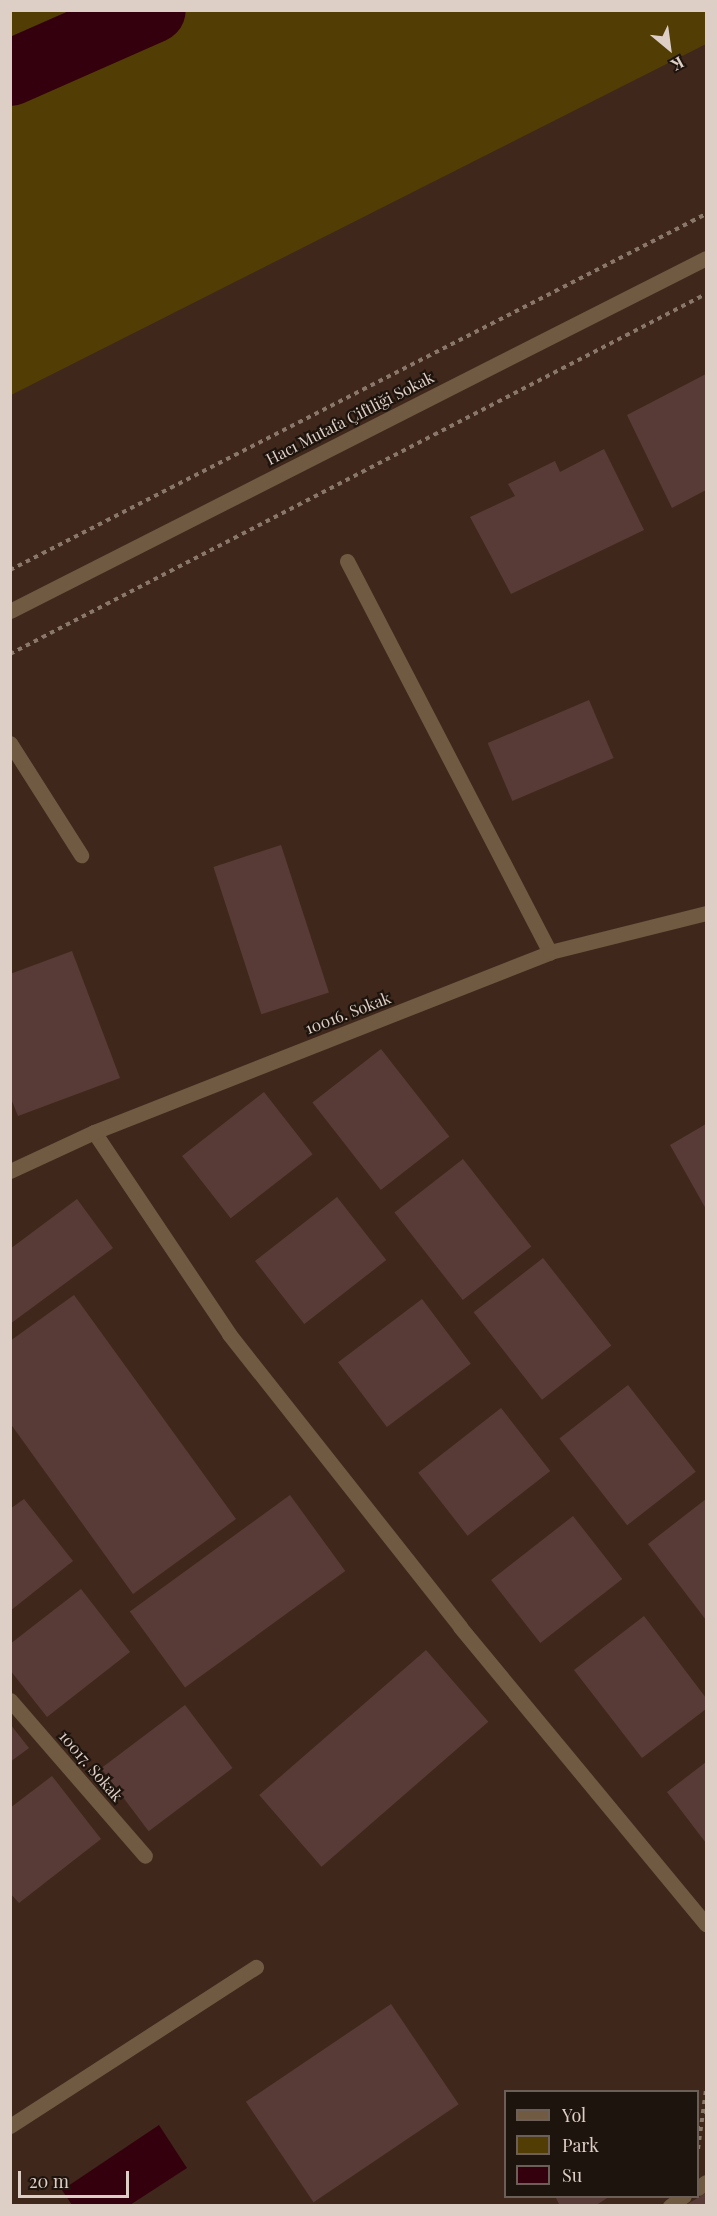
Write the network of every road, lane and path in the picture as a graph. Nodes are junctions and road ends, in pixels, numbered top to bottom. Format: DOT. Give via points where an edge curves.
graph roads {
  1 [pos="706,214"];
  2 [pos="706,258"];
  3 [pos="706,294"];
  4 [pos="348,561"];
  5 [pos="10,570"];
  6 [pos="10,611"];
  7 [pos="10,654"];
  8 [pos="10,743"];
  9 [pos="81,855"];
  10 [pos="706,913"];
  11 [pos="550,952"];
  12 [pos="94,1132"];
  13 [pos="10,1171"];
  14 [pos="10,1700"];
  15 [pos="145,1856"];
  16 [pos="706,1924"];
  17 [pos="256,1967"];
  18 [pos="706,2090"];
  19 [pos="10,2126"];
  20 [pos="699,2142"];
  1 -- 5 [label="path"];
  2 -- 6 [label="street, Hacı Mutafa Çiftliği Sokak"];
  3 -- 7 [label="path"];
  4 -- 11 [label="street"];
  8 -- 9 [label="street"];
  10 -- 11 [label="street, 10016. Sokak"];
  11 -- 12 [label="street, 10016. Sokak"];
  12 -- 13 [label="street, 10016. Sokak"];
  12 -- 16 [label="street" via="229,1334 460,1627"];
  14 -- 15 [label="street, 10017. Sokak"];
  17 -- 19 [label="street"];
  18 -- 20 [label="path"];
}
